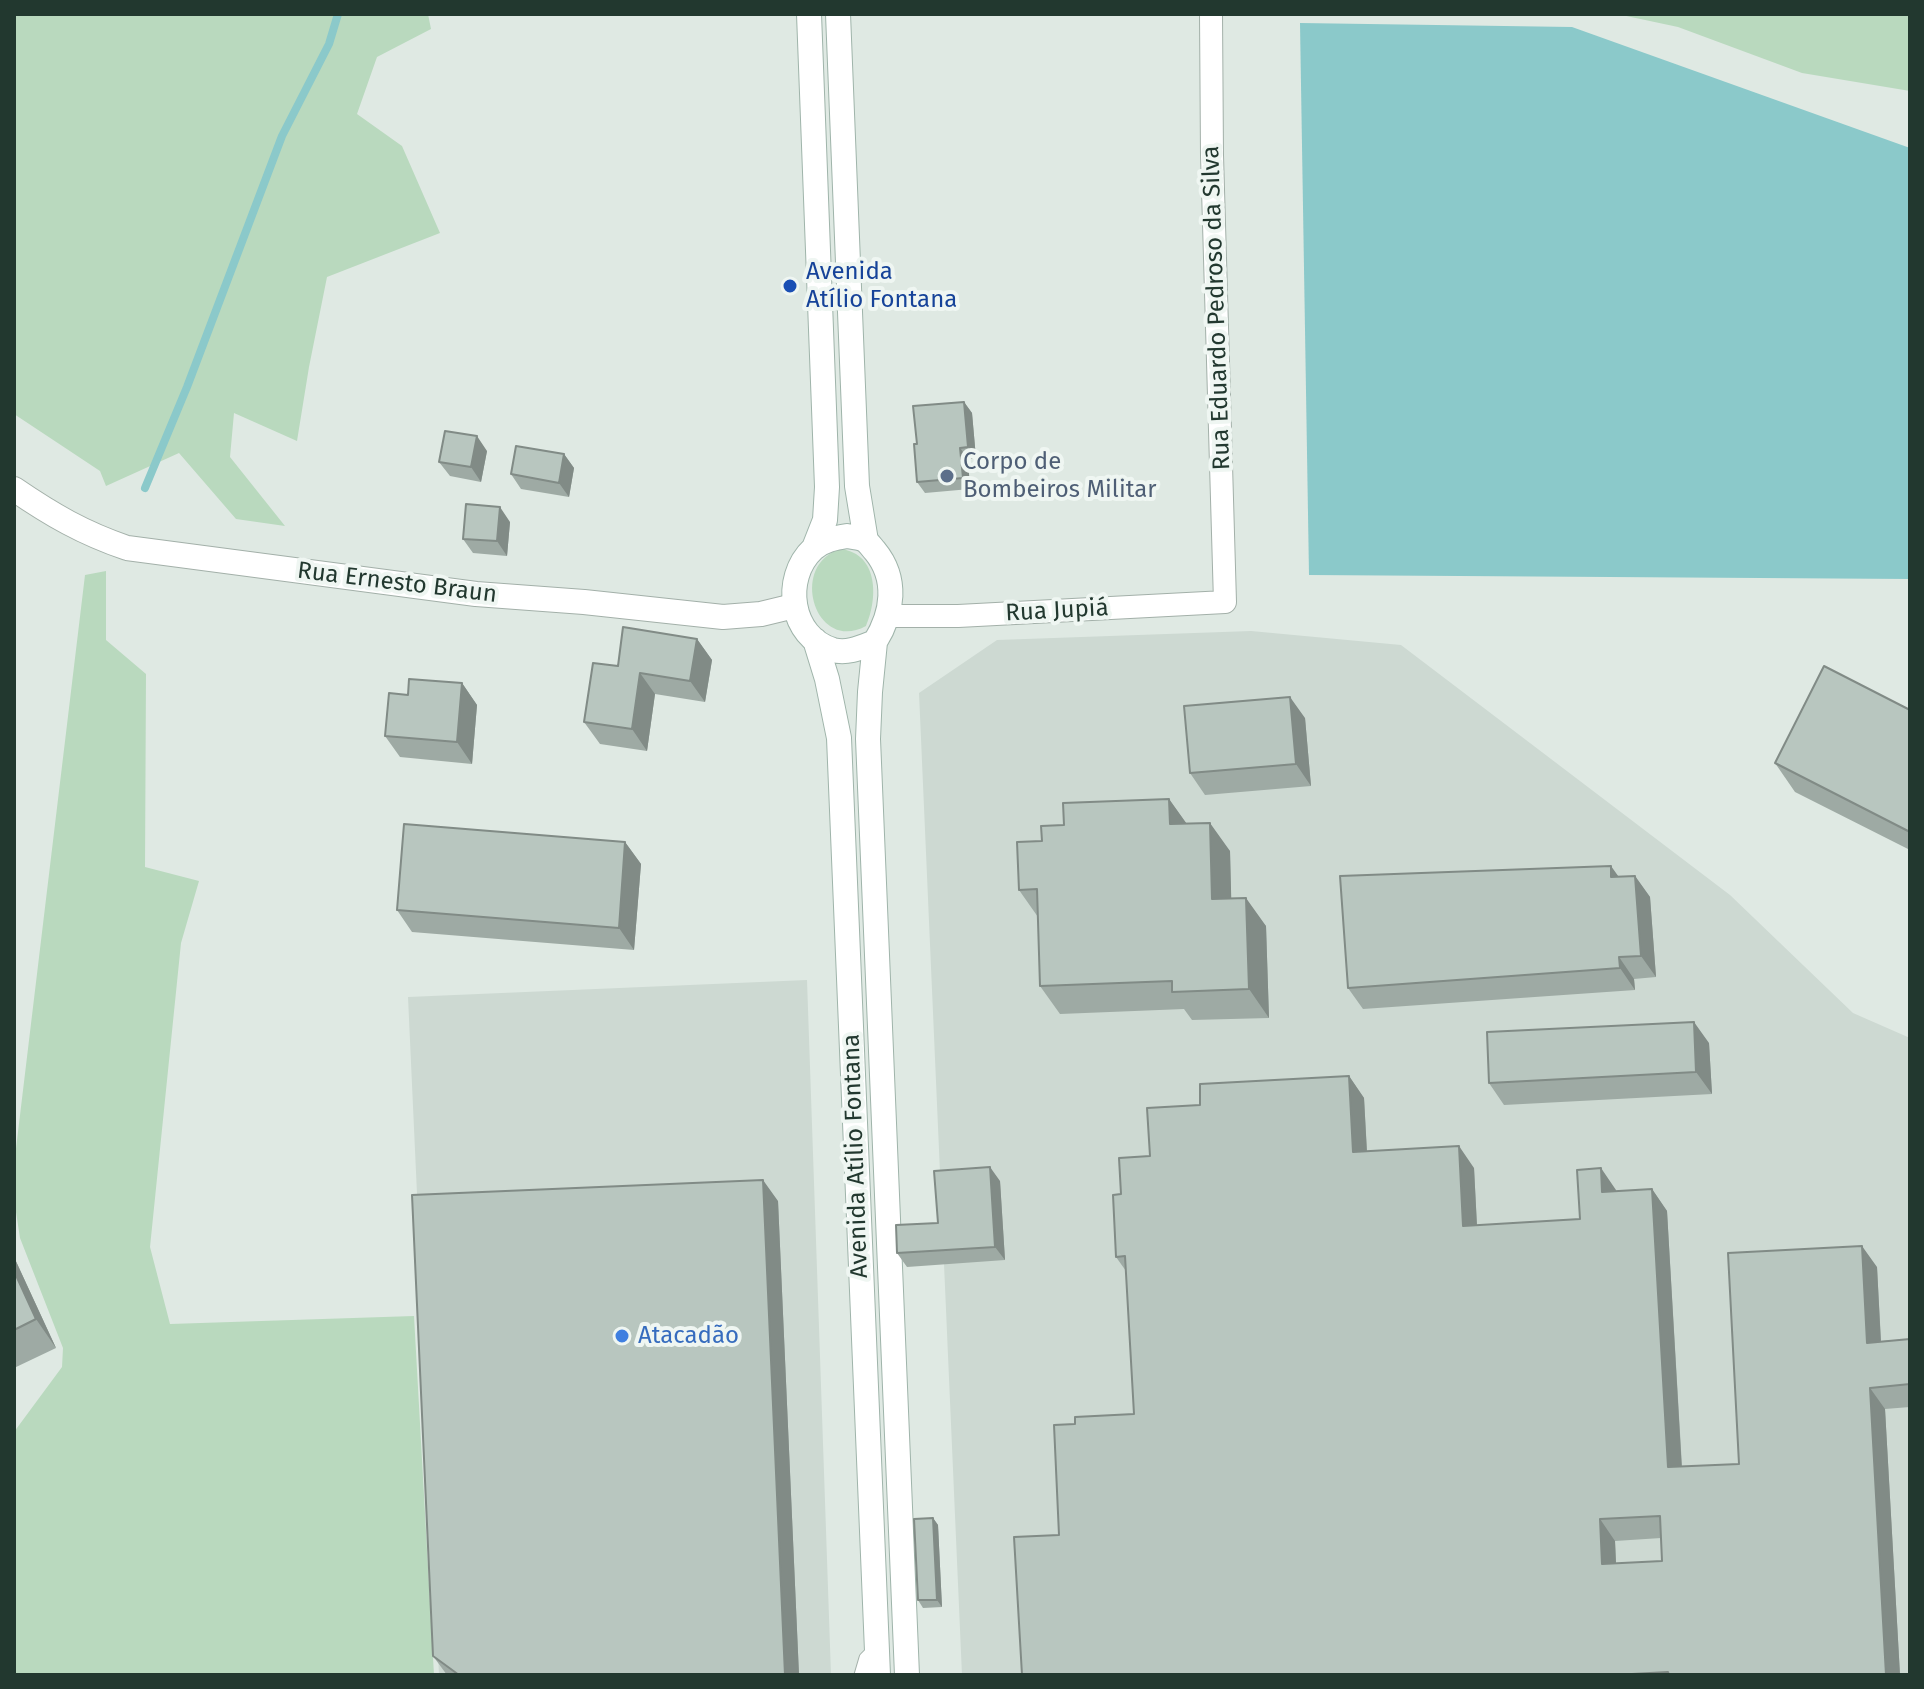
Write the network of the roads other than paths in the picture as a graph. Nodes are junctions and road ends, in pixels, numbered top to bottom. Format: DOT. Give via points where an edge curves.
graph roads {
  1 [pos="809,14"];
  2 [pos="838,14"];
  3 [pos="1211,14"];
  4 [pos="14,489"];
  5 [pos="866,541"];
  6 [pos="814,548"];
  7 [pos="1225,602"];
  8 [pos="794,606"];
  9 [pos="889,616"];
  10 [pos="815,640"];
  11 [pos="875,642"];
  12 [pos="876,1646"];
  13 [pos="860,1675"];
  14 [pos="878,1675"];
  15 [pos="907,1675"];
  1 -- 6 [label="main road" via="827,487 825,520"];
  2 -- 5 [label="main road" via="857,486"];
  3 -- 7 [label="street, Rua Eduardo Pedroso da Silva"];
  4 -- 8 [label="main road, Rua Ernesto Braun" via="67,523 127,548 476,594 723,617"];
  5 -- 6 [label="main road" via="839,537"];
  5 -- 9 [label="main road" via="889,579"];
  6 -- 8 [label="main road" via="794,583"];
  7 -- 9 [label="street, Rua Jupiá"];
  8 -- 10 [label="main road"];
  9 -- 11 [label="main road"];
  10 -- 11 [label="main road" via="834,650 856,650"];
  10 -- 12 [label="main road, Avenida Atílio Fontana" via="839,738"];
  11 -- 15 [label="main road, Avenida Atílio Fontana" via="868,739"];
  12 -- 13 [label="lane"];
  12 -- 14 [label="main road, Avenida Atílio Fontana"];
}
